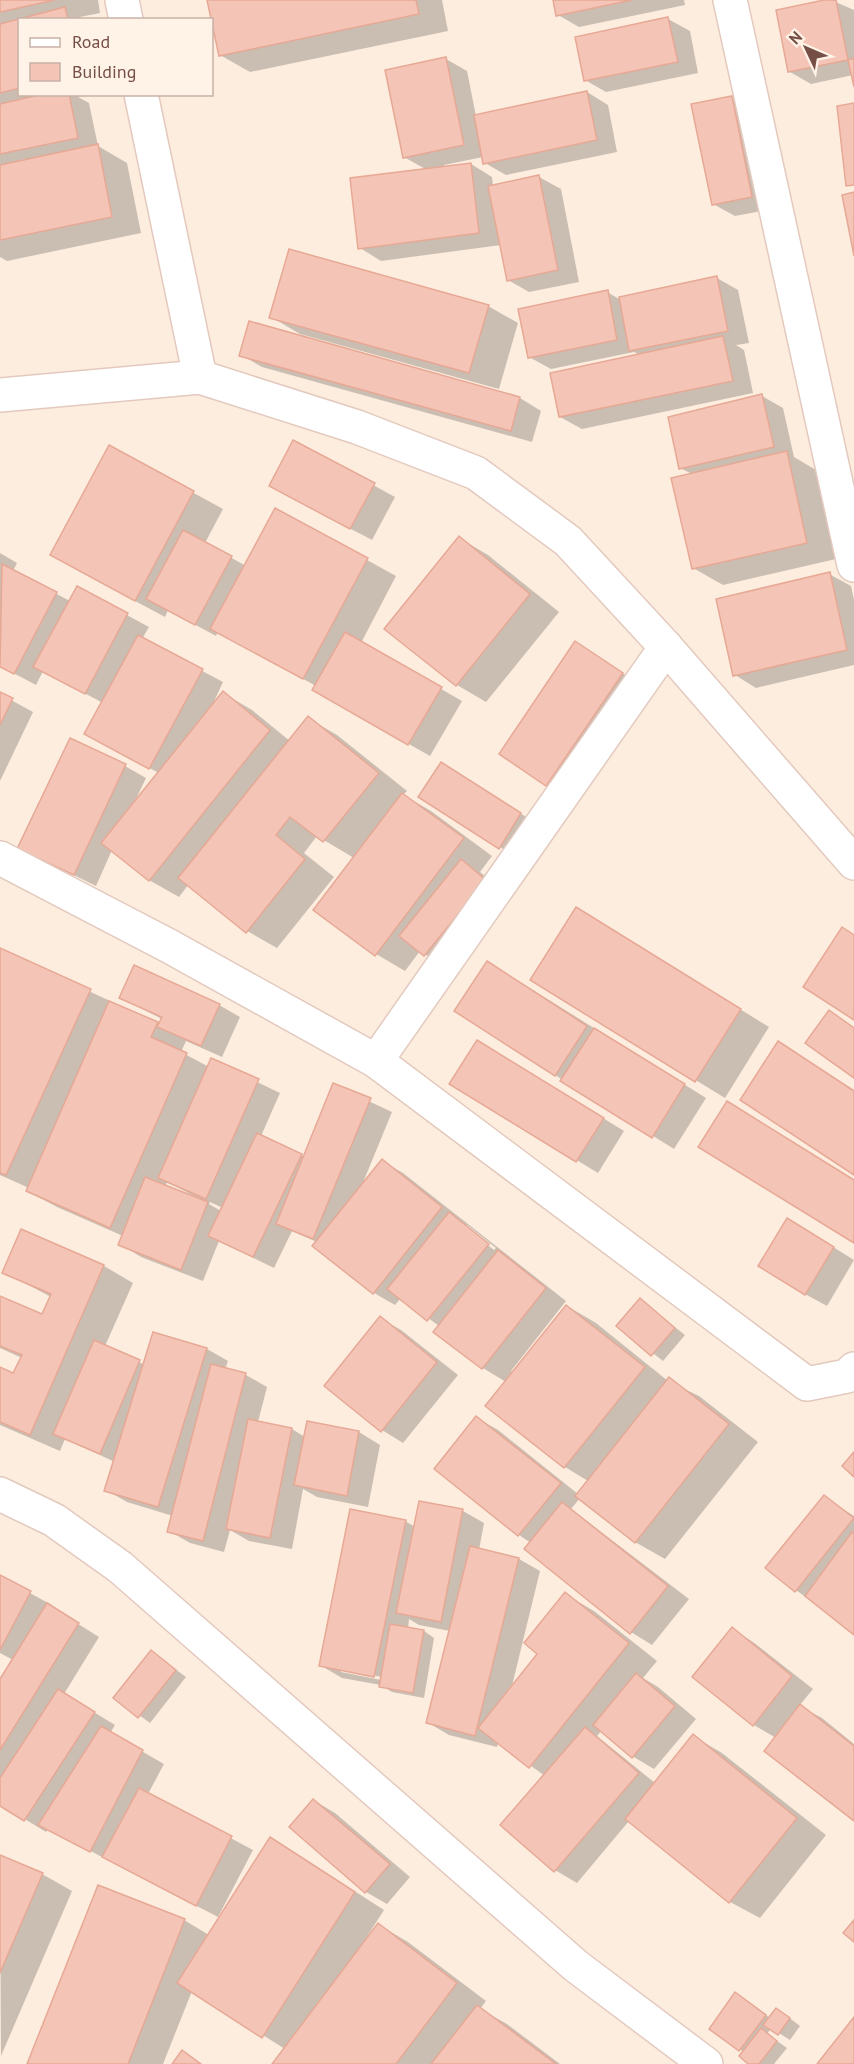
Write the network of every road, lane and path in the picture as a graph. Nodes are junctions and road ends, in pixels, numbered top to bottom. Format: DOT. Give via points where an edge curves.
graph roads {
  1 [pos="122,0"];
  2 [pos="730,0"];
  3 [pos="126,18"];
  4 [pos="141,96"];
  5 [pos="200,377"];
  6 [pos="0,395"];
  7 [pos="854,565"];
  8 [pos="666,647"];
  9 [pos="0,858"];
  10 [pos="854,863"];
  11 [pos="376,1061"];
  12 [pos="854,1369"];
  13 [pos="0,1494"];
  14 [pos="706,2064"];
  1 -- 3 [label="street"];
  2 -- 7 [label="street"];
  4 -- 5 [label="street"];
  5 -- 6 [label="street"];
  5 -- 8 [label="street" via="357,427 476,473 568,541"];
  8 -- 10 [label="street"];
  8 -- 11 [label="street"];
  9 -- 11 [label="street"];
  11 -- 12 [label="street" via="807,1384 847,1376"];
  13 -- 14 [label="street" via="54,1520 120,1567 576,1965"];
}
